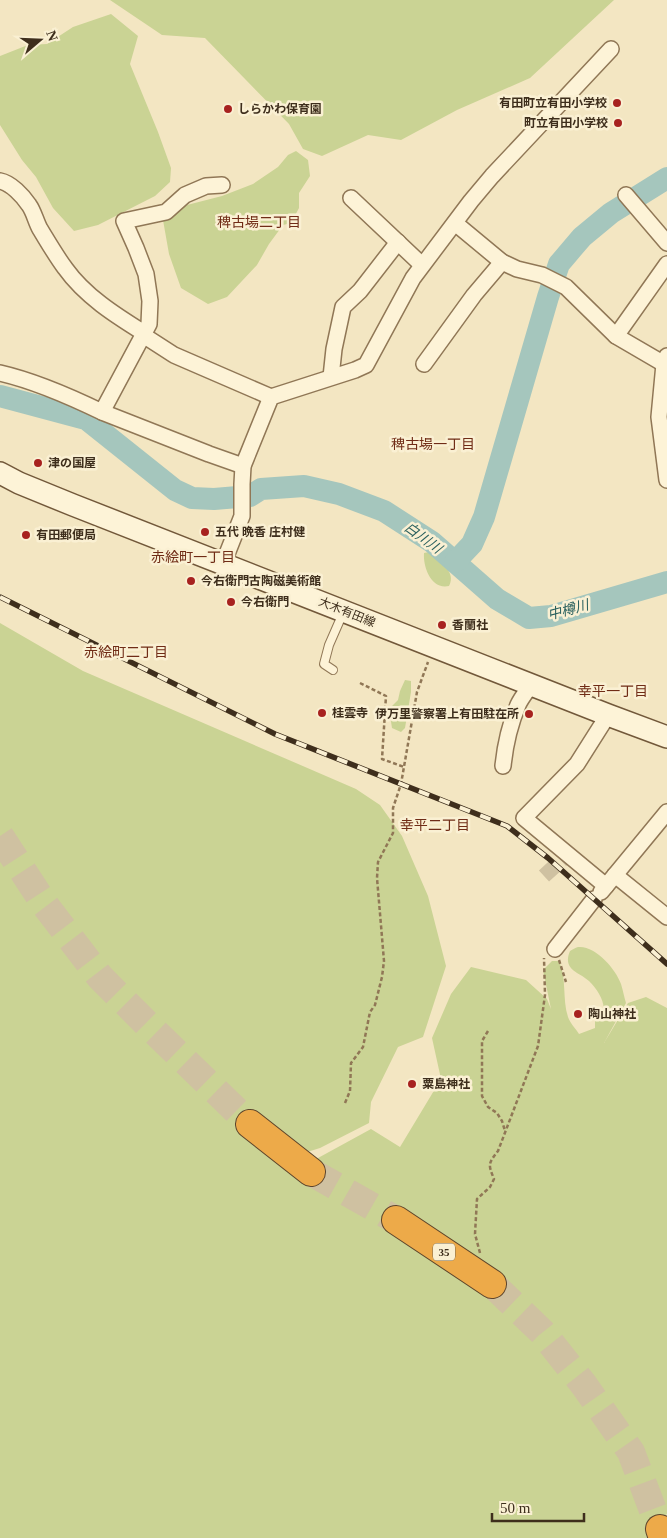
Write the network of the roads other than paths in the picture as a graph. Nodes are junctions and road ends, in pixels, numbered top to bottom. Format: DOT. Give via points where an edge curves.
graph roads {
  1 [pos="611,48"];
  2 [pos="0,181"];
  3 [pos="222,185"];
  4 [pos="626,195"];
  5 [pos="351,198"];
  6 [pos="455,223"];
  7 [pos="398,242"];
  8 [pos="667,243"];
  9 [pos="502,262"];
  10 [pos="667,264"];
  11 [pos="422,266"];
  12 [pos="143,334"];
  13 [pos="616,336"];
  14 [pos="424,364"];
  15 [pos="665,364"];
  16 [pos="0,373"];
  17 [pos="331,377"];
  18 [pos="271,397"];
  19 [pos="102,412"];
  20 [pos="243,466"];
  21 [pos="0,473"];
  22 [pos="667,480"];
  23 [pos="223,564"];
  24 [pos="343,611"];
  25 [pos="333,670"];
  26 [pos="530,685"];
  27 [pos="608,715"];
  28 [pos="667,737"];
  29 [pos="503,766"];
  30 [pos="667,812"];
  31 [pos="604,888"];
  32 [pos="667,917"];
  33 [pos="555,949"];
  34 [pos="250,1124"];
  35 [pos="311,1172"];
  36 [pos="396,1220"];
  37 [pos="492,1284"];
  1 -- 6 [label="street" via="492,176"];
  2 -- 12 [label="street" via="14,188 29,205 39,228 76,281 99,303"];
  3 -- 12 [label="street" via="206,186 185,195 166,212 124,221 146,274 149,324"];
  4 -- 8 [label="street"];
  5 -- 7 [label="street"];
  6 -- 9 [label="street"];
  6 -- 11 [label="street"];
  7 -- 11 [label="street"];
  7 -- 17 [label="street" via="360,291 343,307"];
  9 -- 13 [label="street" via="566,287"];
  9 -- 14 [label="street"];
  10 -- 13 [label="street"];
  11 -- 17 [label="street" via="366,365"];
  12 -- 18 [label="street" via="174,356"];
  12 -- 19 [label="street"];
  13 -- 15 [label="street"];
  15 -- 22 [label="street" via="659,417"];
  16 -- 19 [label="street" via="32,381"];
  17 -- 18 [label="street"];
  18 -- 20 [label="street"];
  19 -- 20 [label="street"];
  20 -- 23 [label="street" via="242,516"];
  21 -- 23 [label="main road, 大木有田線"];
  23 -- 24 [label="main road, 大木有田線"];
  24 -- 25 [label="lane" via="324,664"];
  24 -- 26 [label="main road, 大木有田線"];
  26 -- 27 [label="main road, 大木有田線"];
  26 -- 29 [label="street" via="512,724"];
  27 -- 28 [label="main road, 大木有田線"];
  27 -- 31 [label="street" via="577,764 524,818"];
  30 -- 31 [label="street"];
  31 -- 32 [label="street"];
  31 -- 33 [label="street"];
  34 -- 35 [label="highway"];
  36 -- 37 [label="highway, 35"];
}
